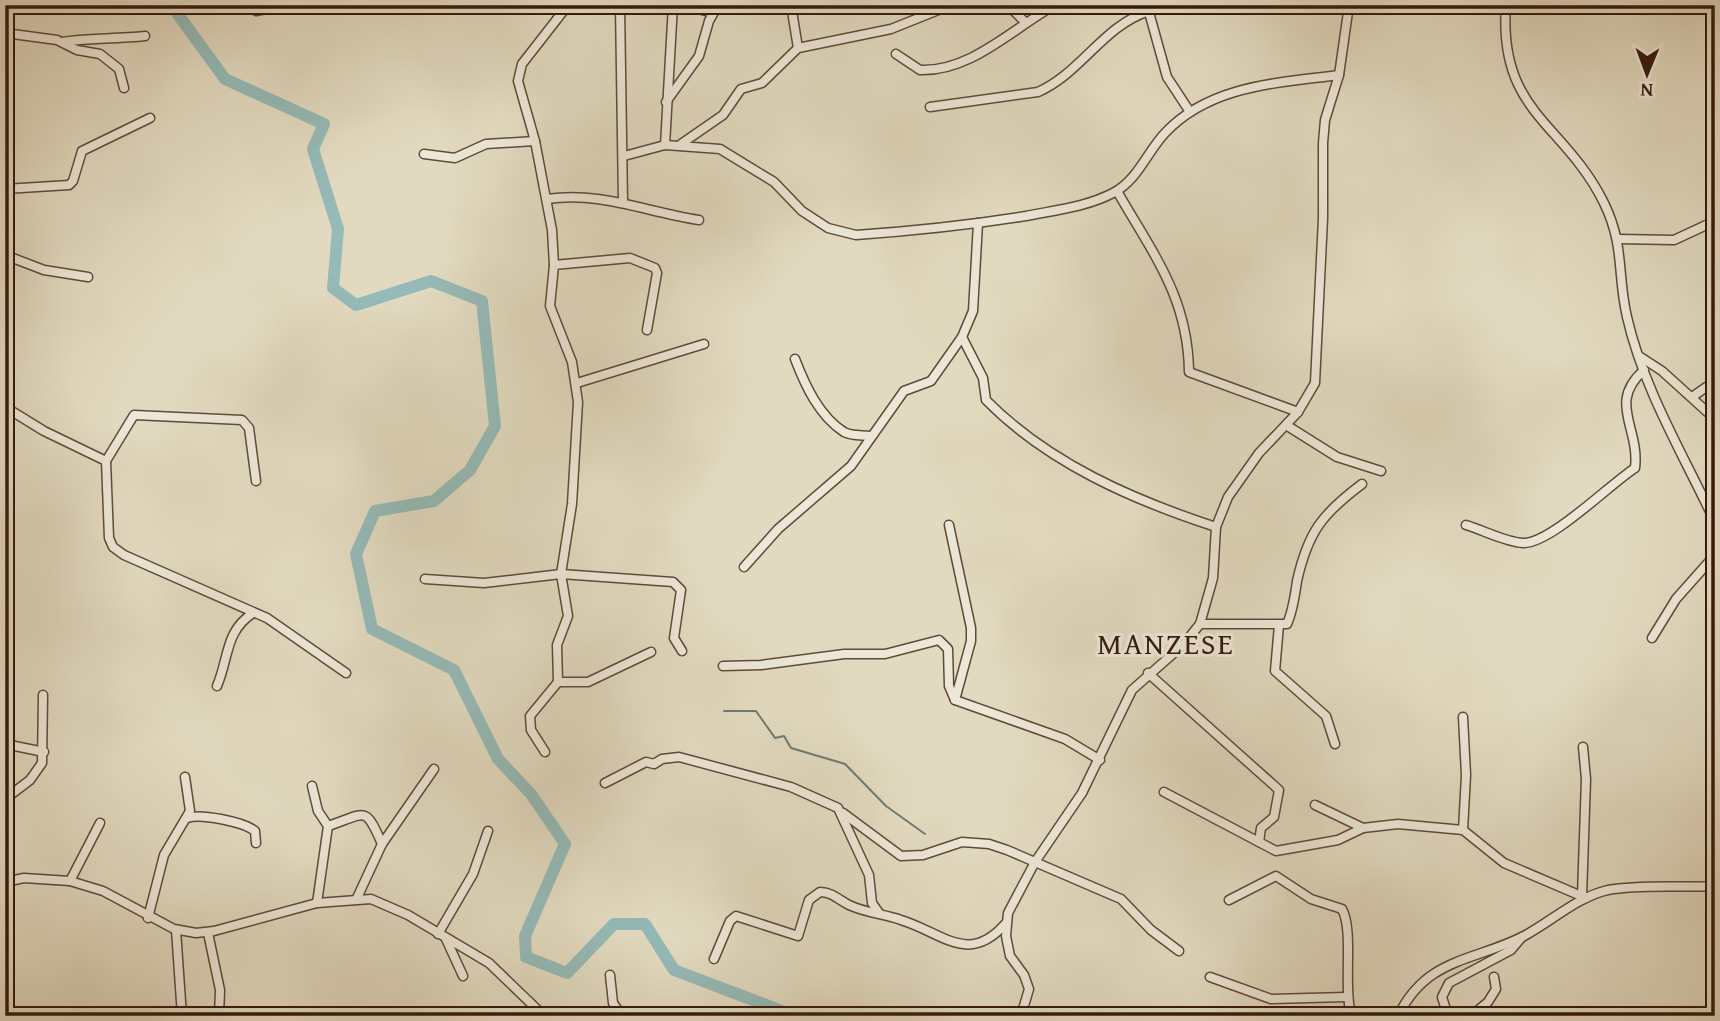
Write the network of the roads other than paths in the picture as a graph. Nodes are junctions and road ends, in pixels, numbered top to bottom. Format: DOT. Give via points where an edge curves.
graph roads {
  1 [pos="15,5"];
  2 [pos="284,5"];
  3 [pos="568,5"];
  4 [pos="620,5"];
  5 [pos="673,5"];
  6 [pos="684,5"];
  7 [pos="791,5"];
  8 [pos="951,5"];
  9 [pos="1008,5"];
  10 [pos="1055,5"];
  11 [pos="1349,5"];
  12 [pos="1506,5"];
  13 [pos="1148,8"];
  14 [pos="716,9"];
  15 [pos="256,11"];
  16 [pos="5,16"];
  17 [pos="1025,22"];
  18 [pos="5,33"];
  19 [pos="145,36"];
  20 [pos="63,42"];
  21 [pos="798,48"];
  22 [pos="896,54"];
  23 [pos="1339,75"];
  24 [pos="124,88"];
  25 [pos="666,102"];
  26 [pos="930,107"];
  27 [pos="1190,112"];
  28 [pos="150,118"];
  29 [pos="535,141"];
  30 [pos="681,144"];
  31 [pos="665,145"];
  32 [pos="424,154"];
  33 [pos="624,156"];
  34 [pos="5,190"];
  35 [pos="1117,191"];
  36 [pos="547,199"];
  37 [pos="623,203"];
  38 [pos="699,220"];
  39 [pos="1715,221"];
  40 [pos="978,223"];
  41 [pos="1619,239"];
  42 [pos="5,255"];
  43 [pos="554,265"];
  44 [pos="88,277"];
  45 [pos="647,330"];
  46 [pos="962,337"];
  47 [pos="704,344"];
  48 [pos="1639,356"];
  49 [pos="796,359"];
  50 [pos="1644,370"];
  51 [pos="1715,381"];
  52 [pos="577,383"];
  53 [pos="1692,397"];
  54 [pos="5,407"];
  55 [pos="1298,412"];
  56 [pos="1715,419"];
  57 [pos="1286,425"];
  58 [pos="870,436"];
  59 [pos="106,461"];
  60 [pos="1381,471"];
  61 [pos="256,481"];
  62 [pos="1362,484"];
  63 [pos="1715,522"];
  64 [pos="949,525"];
  65 [pos="1466,525"];
  66 [pos="1216,527"];
  67 [pos="1715,555"];
  68 [pos="744,567"];
  69 [pos="561,575"];
  70 [pos="425,579"];
  71 [pos="253,613"];
  72 [pos="1200,624"];
  73 [pos="1279,625"];
  74 [pos="1652,638"];
  75 [pos="681,651"];
  76 [pos="651,652"];
  77 [pos="723,666"];
  78 [pos="346,673"];
  79 [pos="1148,673"];
  80 [pos="558,682"];
  81 [pos="217,686"];
  82 [pos="43,695"];
  83 [pos="955,700"];
  84 [pos="1463,717"];
  85 [pos="5,744"];
  86 [pos="1335,744"];
  87 [pos="1583,747"];
  88 [pos="44,752"];
  89 [pos="545,752"];
  90 [pos="1100,760"];
  91 [pos="434,769"];
  92 [pos="185,776"];
  93 [pos="605,783"];
  94 [pos="312,786"];
  95 [pos="1164,792"];
  96 [pos="5,799"];
  97 [pos="1315,805"];
  98 [pos="843,813"];
  99 [pos="187,818"];
  100 [pos="100,823"];
  101 [pos="328,826"];
  102 [pos="1363,828"];
  103 [pos="1464,830"];
  104 [pos="488,831"];
  105 [pos="1259,842"];
  106 [pos="256,843"];
  107 [pos="382,844"];
  108 [pos="1035,862"];
  109 [pos="5,881"];
  110 [pos="70,881"];
  111 [pos="1715,886"];
  112 [pos="1584,897"];
  113 [pos="357,898"];
  114 [pos="1228,900"];
  115 [pos="317,903"];
  116 [pos="881,915"];
  117 [pos="148,918"];
  118 [pos="1006,923"];
  119 [pos="176,930"];
  120 [pos="208,933"];
  121 [pos="442,937"];
  122 [pos="1522,937"];
  123 [pos="1179,951"];
  124 [pos="714,959"];
  125 [pos="610,975"];
  126 [pos="463,976"];
  127 [pos="1210,977"];
  128 [pos="1494,977"];
  129 [pos="1346,998"];
  130 [pos="543,1015"];
  131 [pos="1351,1015"];
  132 [pos="182,1016"];
  133 [pos="219,1016"];
  134 [pos="622,1016"];
  135 [pos="1021,1016"];
  136 [pos="1398,1016"];
  137 [pos="1448,1016"];
  138 [pos="1471,1016"];
  1 -- 16 [label="street"];
  2 -- 15 [label="street"];
  3 -- 29 [label="street" via="519,71"];
  4 -- 33 [label="street"];
  5 -- 25 [label="street"];
  6 -- 14 [label="street"];
  7 -- 21 [label="street"];
  8 -- 21 [label="street" via="891,29"];
  9 -- 17 [label="street"];
  10 -- 17 [label="street"];
  11 -- 23 [label="street"];
  12 -- 41 [label="street" via="1507,51 1515,84 1587,176"];
  13 -- 26 [label="street" via="1111,31 1052,86 1038,92"];
  13 -- 27 [label="street" via="1167,77"];
  14 -- 25 [label="street" via="699,56"];
  17 -- 22 [label="street" via="994,45 939,69 920,70"];
  18 -- 20 [label="street"];
  19 -- 20 [label="street"];
  20 -- 24 [label="street" via="105,58 119,69"];
  21 -- 30 [label="street" via="762,83 741,89 723,115"];
  23 -- 27 [label="street" via="1242,90"];
  23 -- 55 [label="street" via="1323,143 1317,371"];
  25 -- 31 [label="street"];
  27 -- 35 [label="street"];
  28 -- 34 [label="street" via="82,151 69,185"];
  29 -- 32 [label="street" via="486,145 455,158"];
  29 -- 36 [label="street"];
  30 -- 31 [label="street"];
  30 -- 40 [label="street" via="731,154 775,183 802,211 839,233"];
  31 -- 33 [label="street"];
  33 -- 37 [label="street"];
  35 -- 40 [label="street" via="1071,208"];
  35 -- 55 [label="street" via="1171,284 1188,338 1189,372"];
  36 -- 37 [label="street" via="586,196"];
  36 -- 43 [label="street"];
  37 -- 38 [label="street"];
  39 -- 41 [label="street" via="1674,240"];
  40 -- 46 [label="street" via="973,311"];
  41 -- 48 [label="street" via="1627,316"];
  42 -- 44 [label="street" via="44,270"];
  43 -- 45 [label="street" via="630,258 654,268 657,273"];
  43 -- 52 [label="street" via="552,316"];
  46 -- 58 [label="street" via="931,381 904,391"];
  46 -- 66 [label="street" via="983,378 986,400 1048,452 1105,483"];
  47 -- 52 [label="street"];
  48 -- 50 [label="street"];
  48 -- 53 [label="street"];
  49 -- 58 [label="street" via="812,396 834,422 844,432"];
  50 -- 63 [label="street"];
  50 -- 65 [label="street" via="1629,384 1623,405 1633,434 1635,468 1556,530 1533,542 1513,541"];
  51 -- 53 [label="street"];
  52 -- 69 [label="street" via="572,504"];
  53 -- 56 [label="street"];
  54 -- 59 [label="street"];
  55 -- 57 [label="street"];
  57 -- 60 [label="street" via="1336,457"];
  57 -- 66 [label="street" via="1228,497"];
  58 -- 68 [label="street" via="851,466 778,530"];
  59 -- 61 [label="street" via="134,415 242,420 249,428"];
  59 -- 71 [label="street" via="113,547"];
  62 -- 73 [label="street" via="1333,506 1314,530 1301,562 1289,620"];
  64 -- 83 [label="street" via="971,628"];
  66 -- 72 [label="street" via="1213,578"];
  67 -- 74 [label="street" via="1676,599"];
  69 -- 70 [label="street" via="484,583"];
  69 -- 75 [label="street" via="615,576 678,585 681,599 674,638"];
  69 -- 80 [label="street" via="569,609 558,645"];
  71 -- 78 [label="street" via="282,627"];
  71 -- 81 [label="street" via="231,633"];
  72 -- 73 [label="street"];
  72 -- 79 [label="street" via="1183,645"];
  73 -- 86 [label="street" via="1275,671 1326,716"];
  76 -- 80 [label="street" via="588,682"];
  77 -- 83 [label="street" via="885,653 939,640 948,649 949,686"];
  79 -- 90 [label="street" via="1132,690"];
  79 -- 105 [label="street" via="1279,790 1275,817 1261,828"];
  80 -- 89 [label="street" via="530,716 531,730"];
  82 -- 88 [label="street"];
  83 -- 90 [label="street" via="1065,739"];
  84 -- 103 [label="street"];
  85 -- 88 [label="street"];
  87 -- 112 [label="street"];
  88 -- 96 [label="street" via="38,772"];
  90 -- 108 [label="street"];
  91 -- 107 [label="street"];
  92 -- 99 [label="street" via="190,798"];
  93 -- 98 [label="street" via="646,762 679,757 812,794"];
  94 -- 101 [label="street" via="319,814"];
  95 -- 105 [label="street"];
  97 -- 102 [label="street"];
  98 -- 108 [label="street" via="901,856 977,842"];
  98 -- 116 [label="street" via="869,875 874,908"];
  99 -- 106 [label="street" via="243,824 255,831"];
  99 -- 117 [label="street" via="164,855"];
  100 -- 110 [label="street"];
  101 -- 107 [label="street" via="368,816"];
  101 -- 115 [label="street"];
  102 -- 103 [label="street" via="1398,824"];
  102 -- 105 [label="street" via="1338,840 1283,852"];
  103 -- 112 [label="street" via="1504,863"];
  104 -- 121 [label="street"];
  107 -- 113 [label="street"];
  108 -- 118 [label="street"];
  108 -- 123 [label="street" via="1121,899"];
  109 -- 110 [label="street"];
  110 -- 117 [label="street" via="103,891"];
  111 -- 112 [label="street" via="1609,890"];
  112 -- 122 [label="street"];
  113 -- 115 [label="street"];
  113 -- 121 [label="street" via="389,906"];
  114 -- 129 [label="street" via="1276,876 1311,899 1342,909 1347,940"];
  115 -- 120 [label="street"];
  116 -- 118 [label="street" via="967,945 990,941"];
  116 -- 124 [label="street" via="820,892 809,900 798,936 736,916"];
  117 -- 119 [label="street"];
  118 -- 135 [label="street" via="1010,956 1029,989"];
  119 -- 120 [label="street"];
  119 -- 132 [label="street"];
  120 -- 133 [label="street" via="220,990"];
  121 -- 126 [label="street"];
  121 -- 130 [label="street" via="499,970"];
  122 -- 136 [label="street" via="1443,967 1409,994"];
  122 -- 137 [label="street" via="1511,950 1449,983 1442,997"];
  125 -- 134 [label="street" via="613,1003"];
  127 -- 129 [label="street" via="1271,999"];
  128 -- 138 [label="street" via="1496,989"];
  129 -- 131 [label="street"];
}
